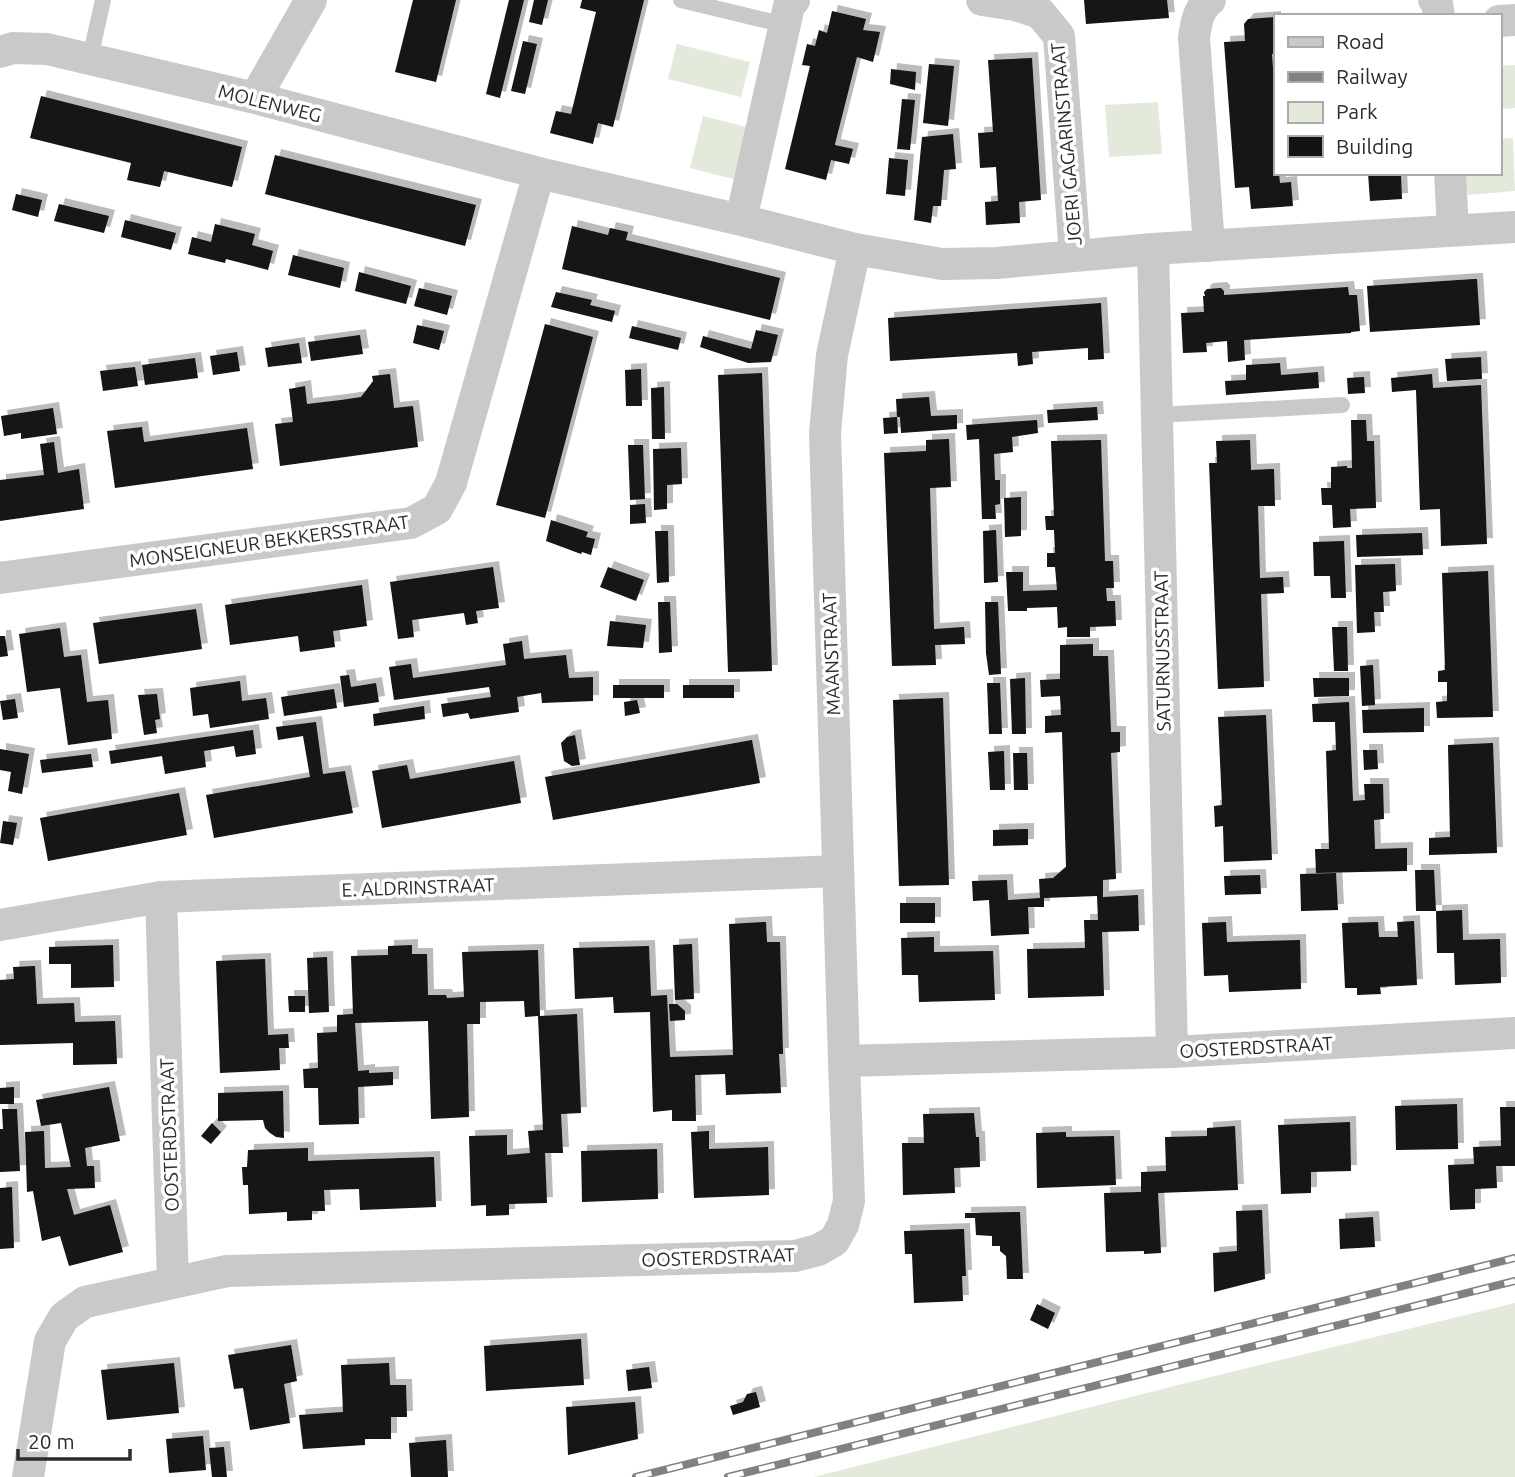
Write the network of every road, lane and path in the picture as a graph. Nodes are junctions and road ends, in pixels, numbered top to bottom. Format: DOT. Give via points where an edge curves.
graph roads {
  1 [pos="103,0"];
  2 [pos="311,0"];
  3 [pos="681,0"];
  4 [pos="982,0"];
  5 [pos="1210,0"];
  6 [pos="789,13"];
  7 [pos="0,52"];
  8 [pos="90,58"];
  9 [pos="255,98"];
  10 [pos="539,173"];
  11 [pos="1450,175"];
  12 [pos="741,220"];
  13 [pos="1515,227"];
  14 [pos="1453,230"];
  15 [pos="1209,246"];
  16 [pos="855,249"];
  17 [pos="1153,249"];
  18 [pos="1075,256"];
  19 [pos="1342,405"];
  20 [pos="1157,415"];
  21 [pos="0,578"];
  22 [pos="838,871"];
  23 [pos="161,897"];
  24 [pos="0,925"];
  25 [pos="1515,1033"];
  26 [pos="1172,1052"];
  27 [pos="844,1061"];
  28 [pos="173,1282"];
  29 [pos="28,1477"];
  1 -- 8 [label="lane"];
  2 -- 9 [label="street"];
  3 -- 6 [label="lane"];
  4 -- 18 [label="street, JOERI GAGARINSTRAAT" via="1040,13 1059,36"];
  5 -- 15 [label="street" via="1203,5 1194,38"];
  6 -- 12 [label="street"];
  7 -- 8 [label="street, MOLENWEG" via="47,49"];
  8 -- 9 [label="street, MOLENWEG"];
  9 -- 10 [label="street, MOLENWEG"];
  10 -- 12 [label="street, JOERI GAGARINSTRAAT"];
  10 -- 21 [label="street, MONSEIGNEUR BEKKERSSTRAAT" via="451,483 437,509 411,523"];
  11 -- 14 [label="street"];
  12 -- 16 [label="street, JOERI GAGARINSTRAAT"];
  13 -- 14 [label="street, JOERI GAGARINSTRAAT"];
  14 -- 15 [label="street, JOERI GAGARINSTRAAT"];
  15 -- 17 [label="street, JOERI GAGARINSTRAAT"];
  16 -- 18 [label="street, JOERI GAGARINSTRAAT" via="942,264"];
  16 -- 22 [label="street, MAANSTRAAT" via="832,355 825,433"];
  17 -- 18 [label="street, JOERI GAGARINSTRAAT"];
  17 -- 20 [label="street, SATURNUSSTRAAT"];
  19 -- 20 [label="lane"];
  20 -- 26 [label="street, SATURNUSSTRAAT"];
  22 -- 23 [label="street, E. ALDRINSTRAAT"];
  22 -- 27 [label="street, MAANSTRAAT"];
  23 -- 24 [label="street, E. ALDRINSTRAAT"];
  23 -- 28 [label="street, OOSTERDSTRAAT"];
  25 -- 26 [label="street, OOSTERDSTRAAT"];
  26 -- 27 [label="street, OOSTERDSTRAAT"];
  27 -- 28 [label="street, OOSTERDSTRAAT" via="849,1201 834,1241 818,1250 795,1256 227,1270"];
  28 -- 29 [label="street" via="85,1302 64,1317 50,1341"];
}
